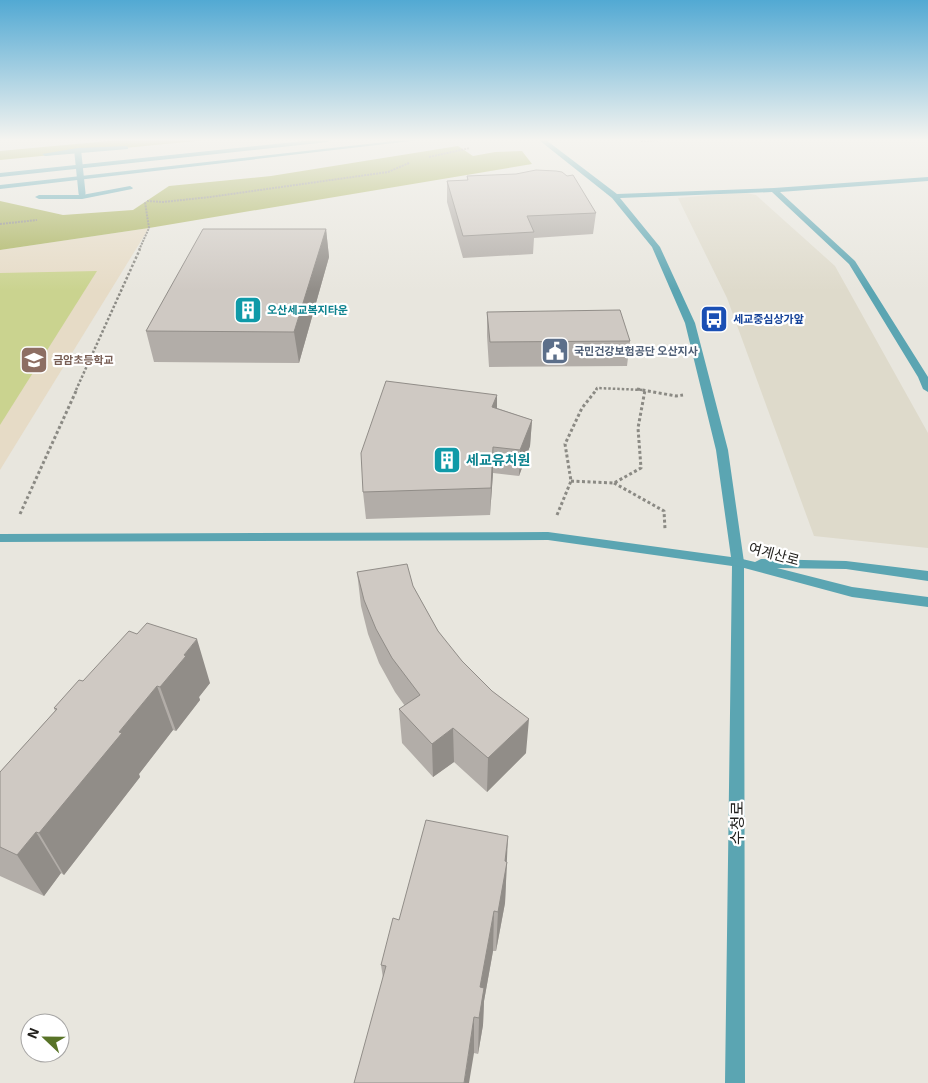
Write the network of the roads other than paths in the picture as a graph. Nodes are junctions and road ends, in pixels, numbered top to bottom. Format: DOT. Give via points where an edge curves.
graph roads {
  1 [pos="774,190"];
  2 [pos="82,191"];
  3 [pos="113,191"];
  4 [pos="608,191"];
  5 [pos="760,191"];
  6 [pos="82,195"];
  7 [pos="615,196"];
  8 [pos="39,198"];
  9 [pos="928,389"];
  10 [pos="5,538"];
  11 [pos="738,562"];
  12 [pos="928,576"];
  13 [pos="928,602"];
  14 [pos="736,1083"];
  1 -- 9 [label="street" via="852,262"];
  2 -- 6 [label="street, bridge"];
  3 -- 6 [label="street"];
  4 -- 7 [label="street, 수청로"];
  5 -- 7 [label="street"];
  6 -- 8 [label="street"];
  7 -- 11 [label="street, 수청로" via="656,247 690,323 722,450"];
  10 -- 11 [label="street" via="548,536"];
  11 -- 12 [label="street, 여계산로" via="846,564"];
  11 -- 13 [label="street, 여계산로" via="852,592"];
  11 -- 14 [label="street, 수청로"];
}
